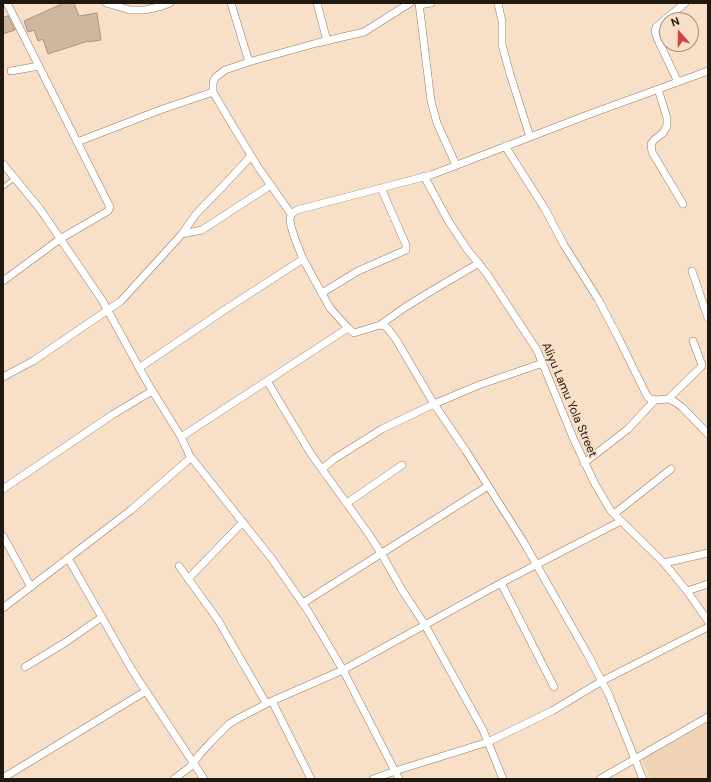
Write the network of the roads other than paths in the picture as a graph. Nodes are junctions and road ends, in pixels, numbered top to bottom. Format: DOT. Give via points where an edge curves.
graph roads {
  1 [pos="8,3"];
  2 [pos="106,3"];
  3 [pos="170,3"];
  4 [pos="231,3"];
  5 [pos="317,3"];
  6 [pos="410,3"];
  7 [pos="431,3"];
  8 [pos="498,3"];
  9 [pos="685,3"];
  10 [pos="419,4"];
  11 [pos="327,41"];
  12 [pos="249,62"];
  13 [pos="39,66"];
  14 [pos="11,71"];
  15 [pos="708,71"];
  16 [pos="678,82"];
  17 [pos="658,89"];
  18 [pos="213,92"];
  19 [pos="530,137"];
  20 [pos="77,142"];
  21 [pos="505,146"];
  22 [pos="251,156"];
  23 [pos="3,164"];
  24 [pos="456,165"];
  25 [pos="424,176"];
  26 [pos="15,178"];
  27 [pos="271,185"];
  28 [pos="3,187"];
  29 [pos="381,188"];
  30 [pos="683,204"];
  31 [pos="291,214"];
  32 [pos="182,234"];
  33 [pos="60,239"];
  34 [pos="303,259"];
  35 [pos="479,263"];
  36 [pos="692,271"];
  37 [pos="3,281"];
  38 [pos="322,293"];
  39 [pos="108,311"];
  40 [pos="708,318"];
  41 [pos="380,325"];
  42 [pos="348,328"];
  43 [pos="693,341"];
  44 [pos="543,363"];
  45 [pos="139,368"];
  46 [pos="3,377"];
  47 [pos="266,380"];
  48 [pos="152,391"];
  49 [pos="668,399"];
  50 [pos="655,400"];
  51 [pos="434,404"];
  52 [pos="708,434"];
  53 [pos="181,437"];
  54 [pos="190,456"];
  55 [pos="584,463"];
  56 [pos="402,465"];
  57 [pos="322,469"];
  58 [pos="671,469"];
  59 [pos="488,486"];
  60 [pos="3,489"];
  61 [pos="347,503"];
  62 [pos="614,514"];
  63 [pos="621,521"];
  64 [pos="242,522"];
  65 [pos="3,536"];
  66 [pos="381,553"];
  67 [pos="708,553"];
  68 [pos="68,558"];
  69 [pos="664,563"];
  70 [pos="536,564"];
  71 [pos="180,566"];
  72 [pos="188,578"];
  73 [pos="501,582"];
  74 [pos="708,584"];
  75 [pos="32,587"];
  76 [pos="687,591"];
  77 [pos="303,603"];
  78 [pos="3,608"];
  79 [pos="102,618"];
  80 [pos="708,621"];
  81 [pos="425,625"];
  82 [pos="708,627"];
  83 [pos="25,667"];
  84 [pos="342,670"];
  85 [pos="602,681"];
  86 [pos="554,687"];
  87 [pos="146,691"];
  88 [pos="270,702"];
  89 [pos="708,717"];
  90 [pos="488,742"];
  91 [pos="635,759"];
  92 [pos="194,762"];
  93 [pos="394,771"];
  94 [pos="5,776"];
  95 [pos="174,779"];
  96 [pos="204,779"];
  97 [pos="311,779"];
  98 [pos="373,779"];
  99 [pos="399,779"];
  100 [pos="503,779"];
  101 [pos="600,779"];
  102 [pos="643,779"];
  1 -- 13 [label="street"];
  2 -- 3 [label="street" via="130,10 145,10"];
  4 -- 12 [label="street"];
  5 -- 11 [label="street"];
  6 -- 11 [label="street" via="364,32"];
  7 -- 10 [label="street"];
  8 -- 19 [label="street" via="502,22 502,45"];
  9 -- 16 [label="street" via="656,27 655,32"];
  10 -- 24 [label="street" via="431,101 437,123"];
  11 -- 12 [label="street"];
  12 -- 18 [label="street" via="225,70 216,77"];
  13 -- 14 [label="street"];
  13 -- 20 [label="street"];
  15 -- 16 [label="street"];
  16 -- 17 [label="street"];
  17 -- 19 [label="street"];
  17 -- 30 [label="street" via="667,126 651,144 652,152"];
  18 -- 20 [label="street"];
  18 -- 22 [label="street"];
  19 -- 21 [label="street"];
  20 -- 33 [label="street" via="110,207 108,211"];
  21 -- 24 [label="street"];
  21 -- 50 [label="street" via="598,299 647,396 650,400"];
  22 -- 27 [label="street"];
  22 -- 32 [label="street" via="196,214"];
  23 -- 26 [label="street"];
  24 -- 25 [label="street"];
  25 -- 29 [label="street"];
  25 -- 35 [label="street, Aliyu Lamu Yola Street" via="449,222"];
  26 -- 28 [label="lane"];
  26 -- 33 [label="street"];
  27 -- 31 [label="street"];
  27 -- 32 [label="street" via="202,230"];
  29 -- 31 [label="street" via="297,210"];
  29 -- 38 [label="street" via="406,250 358,271"];
  31 -- 34 [label="street" via="291,226"];
  32 -- 39 [label="street" via="121,301"];
  33 -- 37 [label="street"];
  33 -- 39 [label="street"];
  34 -- 38 [label="street"];
  34 -- 45 [label="street"];
  35 -- 41 [label="street" via="422,296"];
  35 -- 44 [label="street, Aliyu Lamu Yola Street" via="529,336"];
  36 -- 40 [label="street"];
  38 -- 42 [label="street" via="330,308"];
  39 -- 45 [label="street"];
  39 -- 46 [label="street" via="33,361"];
  41 -- 42 [label="street" via="354,333"];
  41 -- 51 [label="street" via="385,326 397,341"];
  42 -- 47 [label="street"];
  43 -- 49 [label="street" via="702,365"];
  44 -- 51 [label="street"];
  44 -- 55 [label="street, Aliyu Lamu Yola Street"];
  45 -- 48 [label="street"];
  47 -- 53 [label="street"];
  47 -- 57 [label="street"];
  48 -- 53 [label="street"];
  48 -- 60 [label="street"];
  49 -- 50 [label="street"];
  49 -- 52 [label="street" via="682,407"];
  50 -- 55 [label="street" via="628,429"];
  51 -- 57 [label="street" via="382,428"];
  51 -- 59 [label="street"];
  53 -- 54 [label="street"];
  54 -- 64 [label="street"];
  54 -- 68 [label="street" via="131,510"];
  55 -- 62 [label="street, Aliyu Lamu Yola Street"];
  56 -- 61 [label="street"];
  57 -- 61 [label="street"];
  58 -- 62 [label="street"];
  59 -- 66 [label="street"];
  59 -- 70 [label="street"];
  61 -- 66 [label="street"];
  62 -- 63 [label="street, Aliyu Lamu Yola Street"];
  63 -- 69 [label="street, Aliyu Lamu Yola Street"];
  63 -- 70 [label="street"];
  64 -- 72 [label="street"];
  64 -- 77 [label="street"];
  65 -- 75 [label="street"];
  66 -- 77 [label="street"];
  66 -- 81 [label="street"];
  67 -- 69 [label="street"];
  68 -- 75 [label="street"];
  68 -- 79 [label="street"];
  69 -- 76 [label="street, Aliyu Lamu Yola Street"];
  70 -- 73 [label="street"];
  70 -- 85 [label="street"];
  71 -- 72 [label="street"];
  72 -- 88 [label="street"];
  73 -- 81 [label="street"];
  73 -- 86 [label="street"];
  74 -- 76 [label="street"];
  75 -- 78 [label="street"];
  76 -- 80 [label="street, Aliyu Lamu Yola Street"];
  77 -- 84 [label="street"];
  79 -- 83 [label="street"];
  79 -- 87 [label="street"];
  81 -- 84 [label="street"];
  81 -- 90 [label="street"];
  82 -- 85 [label="street"];
  84 -- 88 [label="street"];
  84 -- 93 [label="street"];
  85 -- 90 [label="street" via="552,711"];
  85 -- 91 [label="street"];
  87 -- 92 [label="street"];
  87 -- 94 [label="street"];
  88 -- 92 [label="street" via="229,724"];
  88 -- 97 [label="street"];
  89 -- 91 [label="street"];
  90 -- 93 [label="street"];
  90 -- 100 [label="street"];
  91 -- 101 [label="street"];
  91 -- 102 [label="street"];
  92 -- 95 [label="street"];
  92 -- 96 [label="street"];
  93 -- 98 [label="street"];
  93 -- 99 [label="street"];
}
